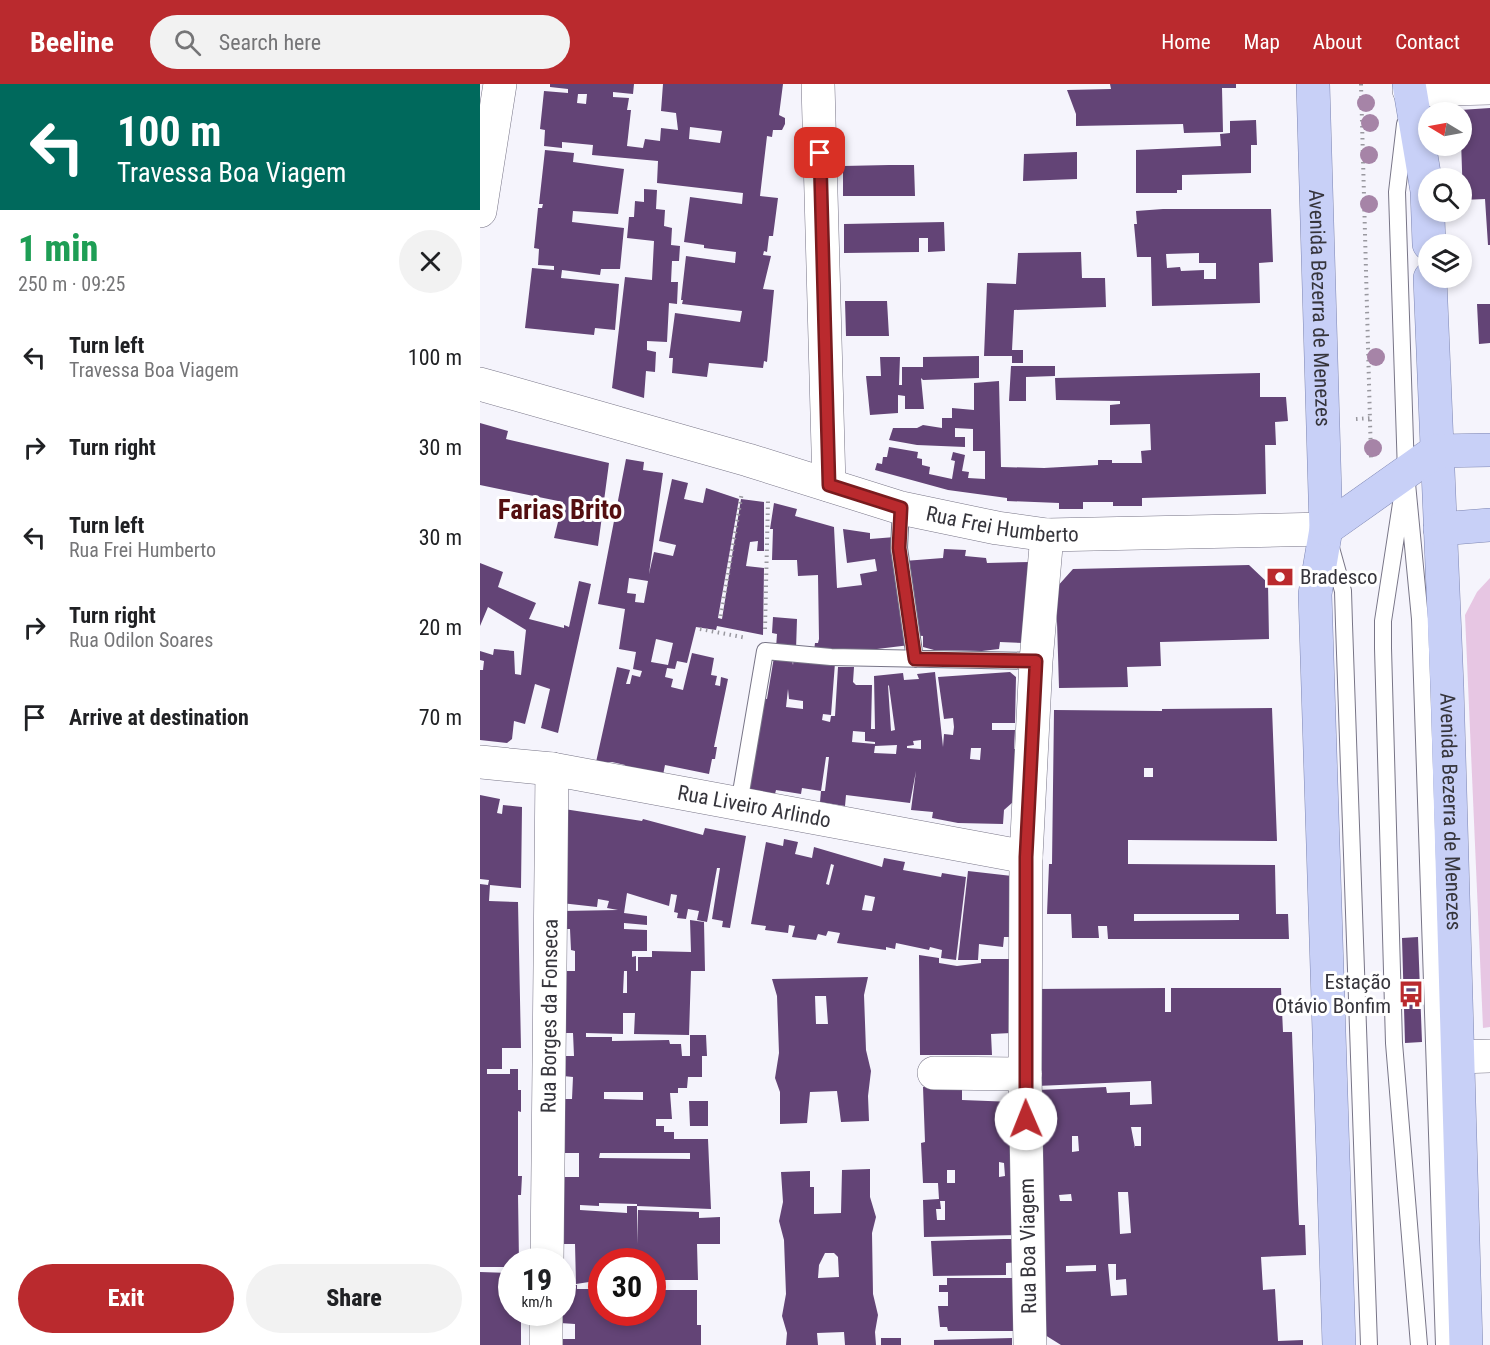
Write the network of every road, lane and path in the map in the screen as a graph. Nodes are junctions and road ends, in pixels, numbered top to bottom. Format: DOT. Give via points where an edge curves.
graph roads {
  1 [pos="500,84"];
  2 [pos="818,84"];
  3 [pos="1313,84"];
  4 [pos="1361,84"];
  5 [pos="1409,87"];
  6 [pos="1490,88"];
  7 [pos="480,211"];
  8 [pos="1429,234"];
  9 [pos="1430,288"];
  10 [pos="480,384"];
  11 [pos="1371,418"];
  12 [pos="1356,419"];
  13 [pos="1490,450"];
  14 [pos="1436,451"];
  15 [pos="1371,454"];
  16 [pos="759,463"];
  17 [pos="1406,473"];
  18 [pos="829,485"];
  19 [pos="901,508"];
  20 [pos="1490,525"];
  21 [pos="1326,529"];
  22 [pos="1440,529"];
  23 [pos="1047,535"];
  24 [pos="721,616"];
  25 [pos="700,629"];
  26 [pos="765,646"];
  27 [pos="915,659"];
  28 [pos="1036,661"];
  29 [pos="480,762"];
  30 [pos="552,769"];
  31 [pos="740,804"];
  32 [pos="1026,857"];
  33 [pos="1490,1056"];
  34 [pos="1457,1057"];
  35 [pos="934,1073"];
  36 [pos="1025,1074"];
  37 [pos="547,1248"];
  38 [pos="546,1326"];
  39 [pos="546,1345"];
  40 [pos="1030,1345"];
  41 [pos="1339,1345"];
  42 [pos="1369,1345"];
  43 [pos="1419,1345"];
  44 [pos="1444,1345"];
  45 [pos="1466,1345"];
  1 -- 7 [label="street"];
  2 -- 18 [label="street"];
  3 -- 21 [label="main road, Avenida Bezerra de Menezes"];
  4 -- 11 [label="path"];
  5 -- 6 [label="street"];
  5 -- 8 [label="main road" via="1427,191"];
  5 -- 17 [label="lane, Avenida Bezerra de Menezes" via="1397,192"];
  9 -- 14 [label="main road, Avenida Bezerra de Menezes"];
  10 -- 16 [label="street, Rua Frei Humberto"];
  11 -- 12 [label="path"];
  11 -- 15 [label="path"];
  13 -- 14 [label="main road"];
  14 -- 17 [label="main road"];
  14 -- 22 [label="main road, Avenida Bezerra de Menezes"];
  16 -- 18 [label="street, Rua Frei Humberto"];
  16 -- 24 [label="path"];
  16 -- 26 [label="path"];
  17 -- 21 [label="main road"];
  17 -- 43 [label="lane, Avenida Bezerra de Menezes" via="1383,639 1394,1043"];
  17 -- 44 [label="lane, Avenida Bezerra de Menezes" via="1420,619"];
  18 -- 19 [label="street, Rua Frei Humberto"];
  19 -- 23 [label="street, Rua Frei Humberto"];
  19 -- 27 [label="lane" via="899,548"];
  20 -- 22 [label="main road"];
  21 -- 23 [label="street, Rua Frei Humberto"];
  21 -- 41 [label="main road, Avenida Bezerra de Menezes" via="1315,594"];
  21 -- 42 [label="lane, Avenida Bezerra de Menezes" via="1343,591"];
  22 -- 34 [label="main road, Avenida Bezerra de Menezes"];
  23 -- 28 [label="street, Rua Boa Viagem"];
  25 -- 26 [label="path"];
  26 -- 27 [label="lane" via="831,657"];
  26 -- 31 [label="lane"];
  27 -- 28 [label="lane"];
  28 -- 32 [label="street, Rua Boa Viagem"];
  29 -- 30 [label="street, Rua Liveiro Arlindo"];
  30 -- 31 [label="street, Rua Liveiro Arlindo"];
  30 -- 37 [label="street, Rua Borges da Fonseca"];
  31 -- 32 [label="street, Rua Liveiro Arlindo"];
  32 -- 36 [label="street, Rua Boa Viagem"];
  33 -- 34 [label="street"];
  34 -- 45 [label="main road, Avenida Bezerra de Menezes"];
  35 -- 36 [label="street"];
  36 -- 40 [label="street, Rua Boa Viagem"];
  38 -- 39 [label="street"];
}
